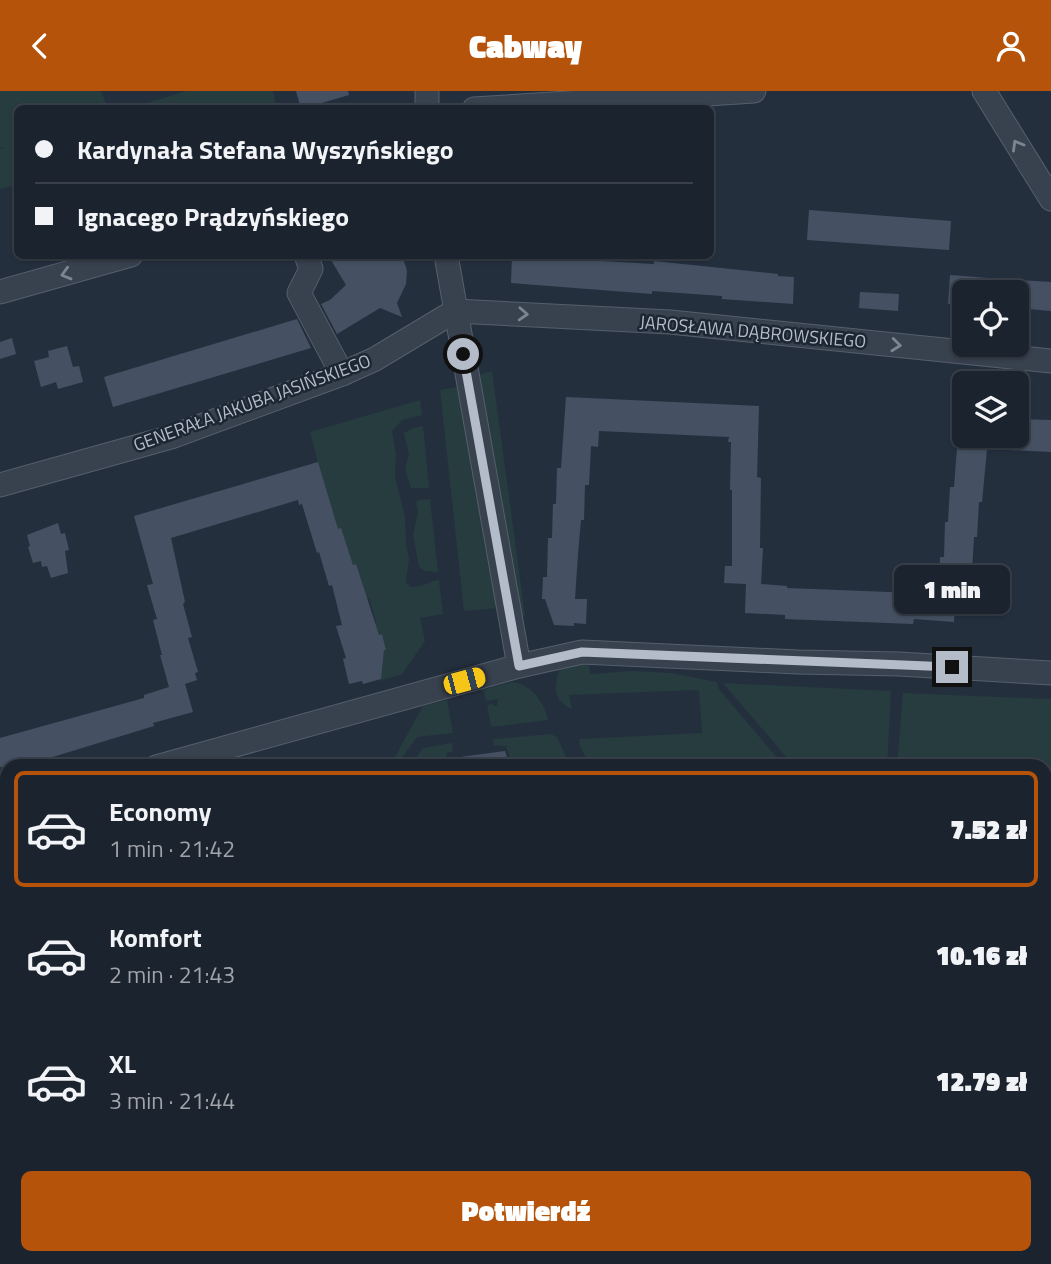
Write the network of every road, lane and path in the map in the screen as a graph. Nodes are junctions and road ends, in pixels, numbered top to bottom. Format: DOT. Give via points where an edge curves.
graph roads {
  1 [pos="754,91"];
  2 [pos="984,91"];
  3 [pos="536,105"];
  4 [pos="1051,199"];
  5 [pos="117,259"];
  6 [pos="307,259"];
  7 [pos="447,259"];
  8 [pos="0,292"];
  9 [pos="455,311"];
  10 [pos="1051,361"];
  11 [pos="342,374"];
  12 [pos="0,485"];
  13 [pos="519,666"];
  14 [pos="1051,673"];
  15 [pos="185,759"];
  1 -- 3 [label="street"];
  4 -- 2 [label="street, one-way"];
  5 -- 8 [label="street, one-way"];
  6 -- 11 [label="street" via="311,269 299,293"];
  7 -- 9 [label="street"];
  9 -- 10 [label="street, JAROSŁAWA DĄBROWSKIEGO, one-way" via="670,322"];
  9 -- 11 [label="street, GENERAŁA JAKUBA JASIŃSKIEGO"];
  9 -- 13 [label="street"];
  11 -- 12 [label="street, GENERAŁA JAKUBA JASIŃSKIEGO" via="171,436"];
  13 -- 14 [label="street" via="582,652"];
  13 -- 15 [label="street"];
}
